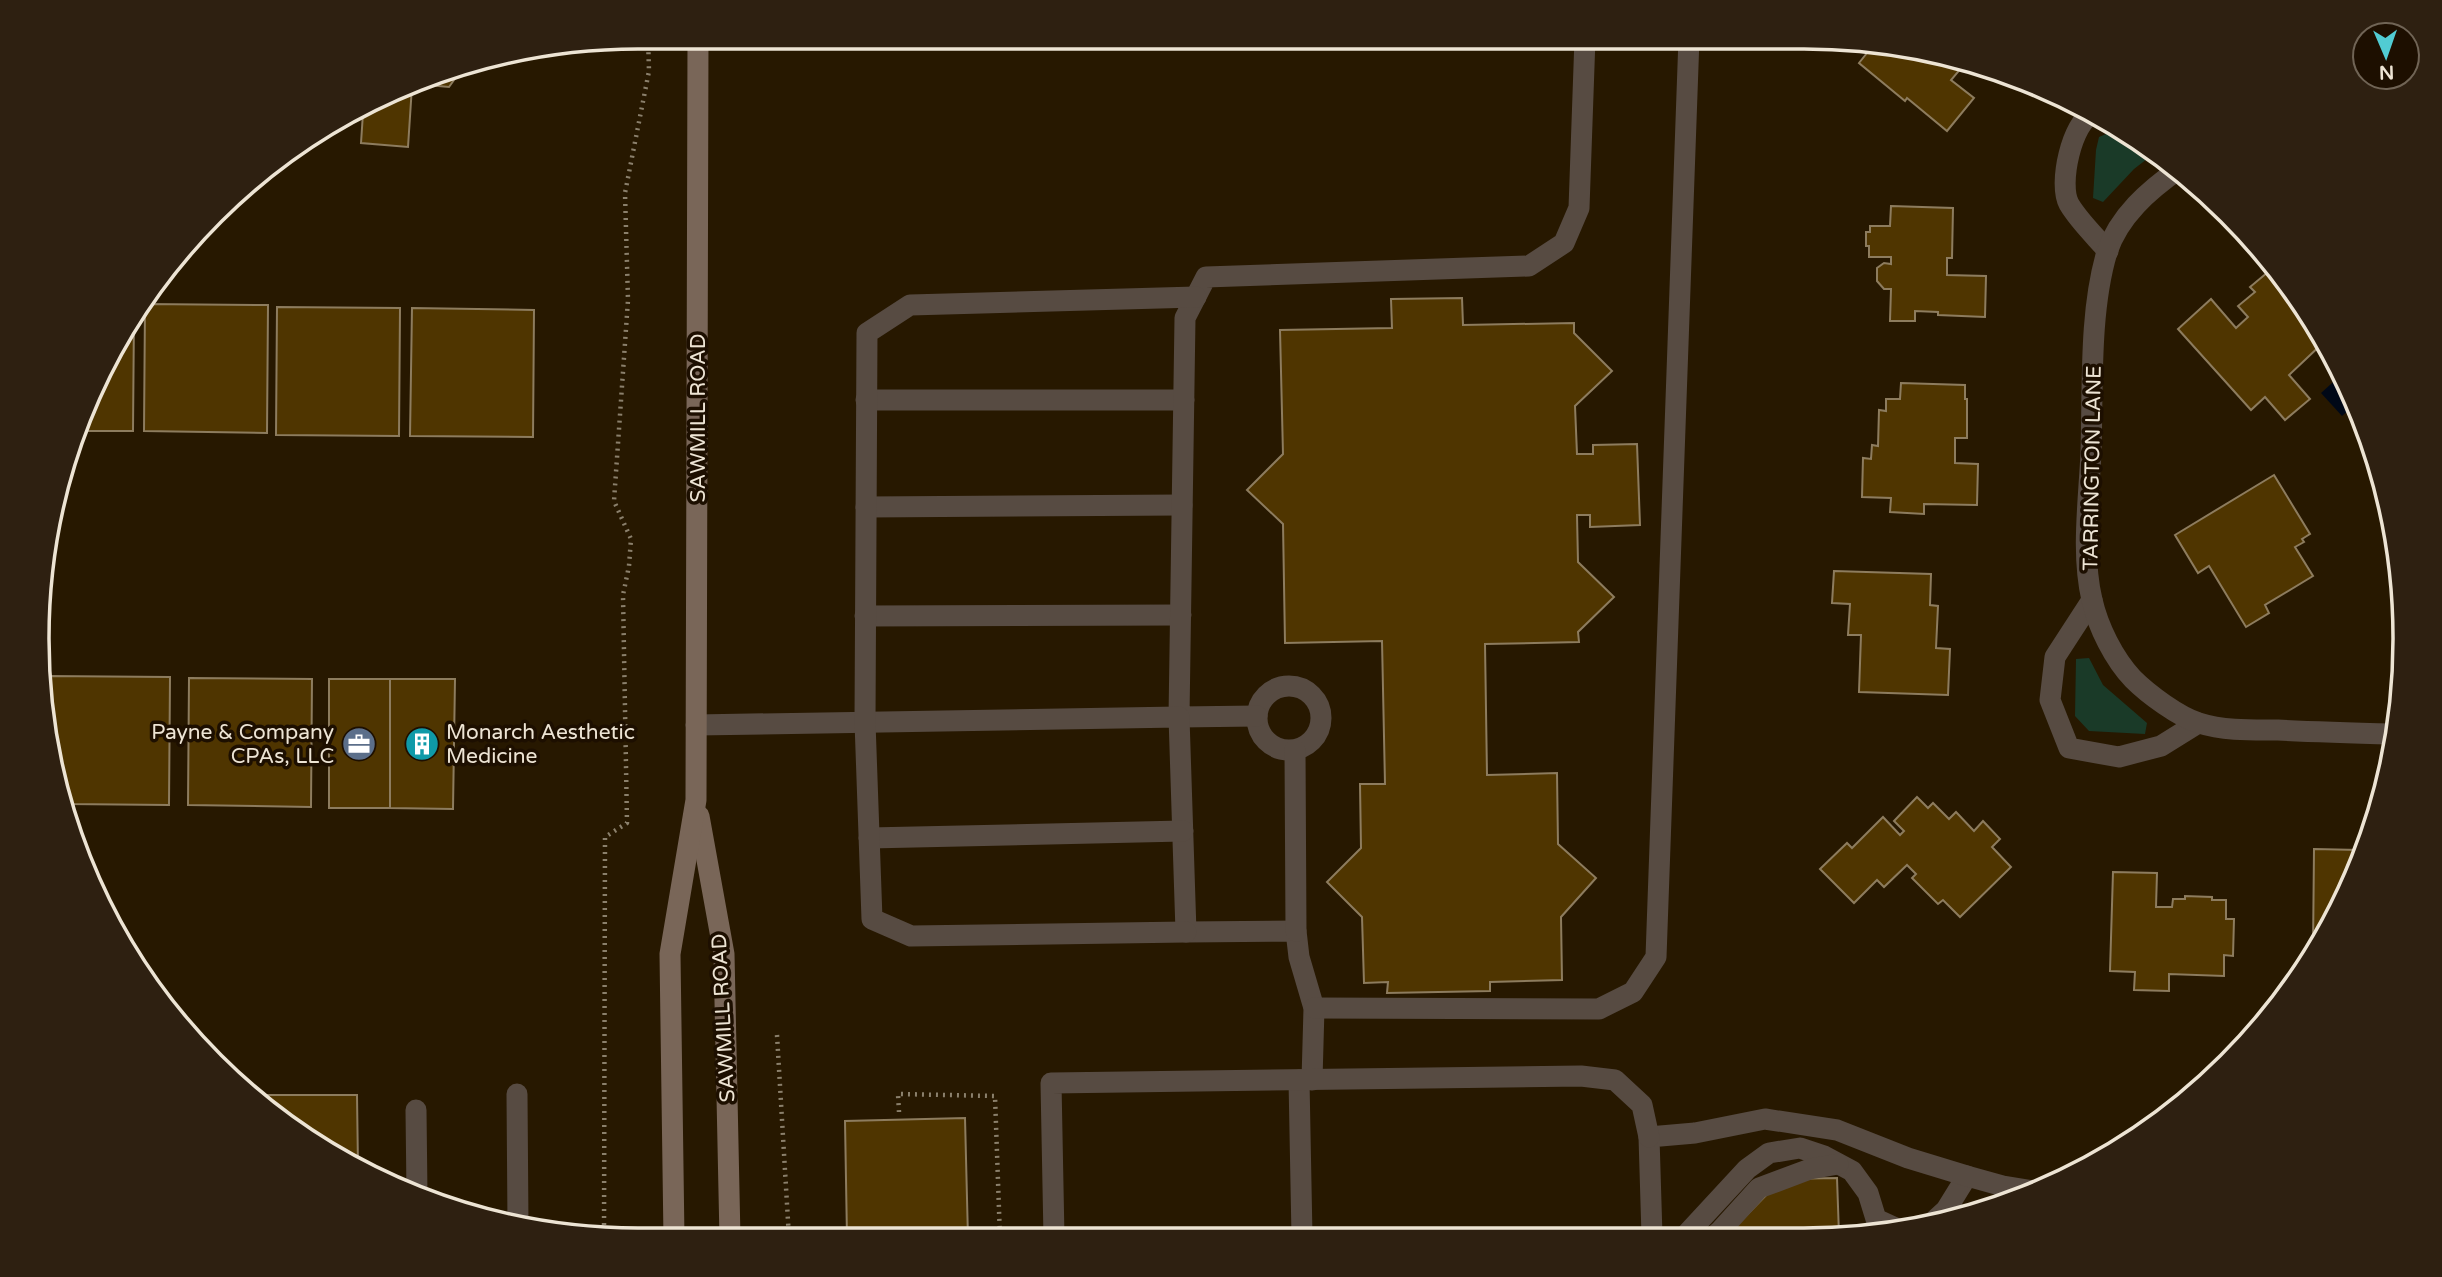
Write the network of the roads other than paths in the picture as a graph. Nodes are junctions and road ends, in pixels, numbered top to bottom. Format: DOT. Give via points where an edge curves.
graph roads {
  1 [pos="698,49"];
  2 [pos="1585,49"];
  3 [pos="1689,49"];
  4 [pos="2084,121"];
  5 [pos="2169,176"];
  6 [pos="2108,251"];
  7 [pos="1196,297"];
  8 [pos="866,400"];
  9 [pos="1184,400"];
  10 [pos="1182,505"];
  11 [pos="866,507"];
  12 [pos="2092,600"];
  13 [pos="865,615"];
  14 [pos="1181,615"];
  15 [pos="1257,716"];
  16 [pos="1179,717"];
  17 [pos="865,722"];
  18 [pos="2198,723"];
  19 [pos="696,725"];
  20 [pos="2385,734"];
  21 [pos="1295,750"];
  22 [pos="696,800"];
  23 [pos="1183,831"];
  24 [pos="869,838"];
  25 [pos="1297,931"];
  26 [pos="1186,932"];
  27 [pos="1314,1008"];
  28 [pos="1306,1080"];
  29 [pos="517,1094"];
  30 [pos="416,1110"];
  31 [pos="1649,1137"];
  32 [pos="1838,1164"];
  33 [pos="1967,1176"];
  34 [pos="417,1185"];
  35 [pos="2016,1188"];
  36 [pos="1944,1211"];
  37 [pos="518,1216"];
  38 [pos="1884,1222"];
  39 [pos="674,1228"];
  40 [pos="730,1228"];
  41 [pos="1054,1228"];
  42 [pos="1302,1228"];
  43 [pos="1651,1228"];
  44 [pos="1692,1228"];
  45 [pos="1723,1228"];
  1 -- 19 [label="main road, SAWMILL ROAD"];
  2 -- 7 [label="street" via="1580,208 1564,243 1529,266 1206,278"];
  3 -- 27 [label="street" via="1656,957 1633,992 1599,1009"];
  4 -- 6 [label="street" via="2077,130 2065,176 2067,202"];
  5 -- 6 [label="street, TARRINGTON LANE" via="2122,221"];
  6 -- 12 [label="street, TARRINGTON LANE" via="2096,306 2087,545"];
  7 -- 8 [label="street" via="910,305 867,333"];
  7 -- 9 [label="street" via="1185,318"];
  8 -- 9 [label="street"];
  8 -- 11 [label="street"];
  9 -- 10 [label="street"];
  10 -- 11 [label="street"];
  10 -- 14 [label="street"];
  11 -- 13 [label="street"];
  12 -- 18 [label="street, TARRINGTON LANE" via="2104,634 2134,679"];
  12 -- 18 [label="street" via="2055,657 2050,700 2069,748 2119,757 2161,746"];
  13 -- 14 [label="street"];
  13 -- 17 [label="street"];
  14 -- 16 [label="street"];
  15 -- 16 [label="street"];
  15 -- 21 [label="street" via="1265,741"];
  15 -- 21 [label="street" via="1261,702 1277,688 1298,687 1308,692 1320,709 1319,730"];
  16 -- 17 [label="street"];
  16 -- 23 [label="street"];
  17 -- 19 [label="street"];
  17 -- 24 [label="street"];
  18 -- 20 [label="street, TARRINGTON LANE" via="2253,730"];
  19 -- 22 [label="main road, SAWMILL ROAD"];
  21 -- 25 [label="street"];
  22 -- 39 [label="main road, SAWMILL ROAD" via="670,954"];
  22 -- 40 [label="main road, SAWMILL ROAD" via="724,954"];
  23 -- 24 [label="street"];
  23 -- 26 [label="street"];
  24 -- 26 [label="street" via="872,919 911,936"];
  25 -- 26 [label="street"];
  25 -- 27 [label="street" via="1299,957"];
  27 -- 28 [label="street"];
  28 -- 31 [label="street" via="1580,1076 1615,1080 1643,1105"];
  28 -- 41 [label="street" via="1051,1083"];
  28 -- 42 [label="street"];
  29 -- 37 [label="street"];
  30 -- 34 [label="street"];
  31 -- 33 [label="street" via="1765,1119 1837,1130"];
  31 -- 43 [label="street"];
  32 -- 38 [label="street" via="1852,1171 1868,1193 1876,1219"];
  32 -- 44 [label="street" via="1800,1148 1769,1153 1747,1169"];
  32 -- 45 [label="street" via="1759,1188"];
  33 -- 35 [label="street"];
  33 -- 36 [label="street"];
}
